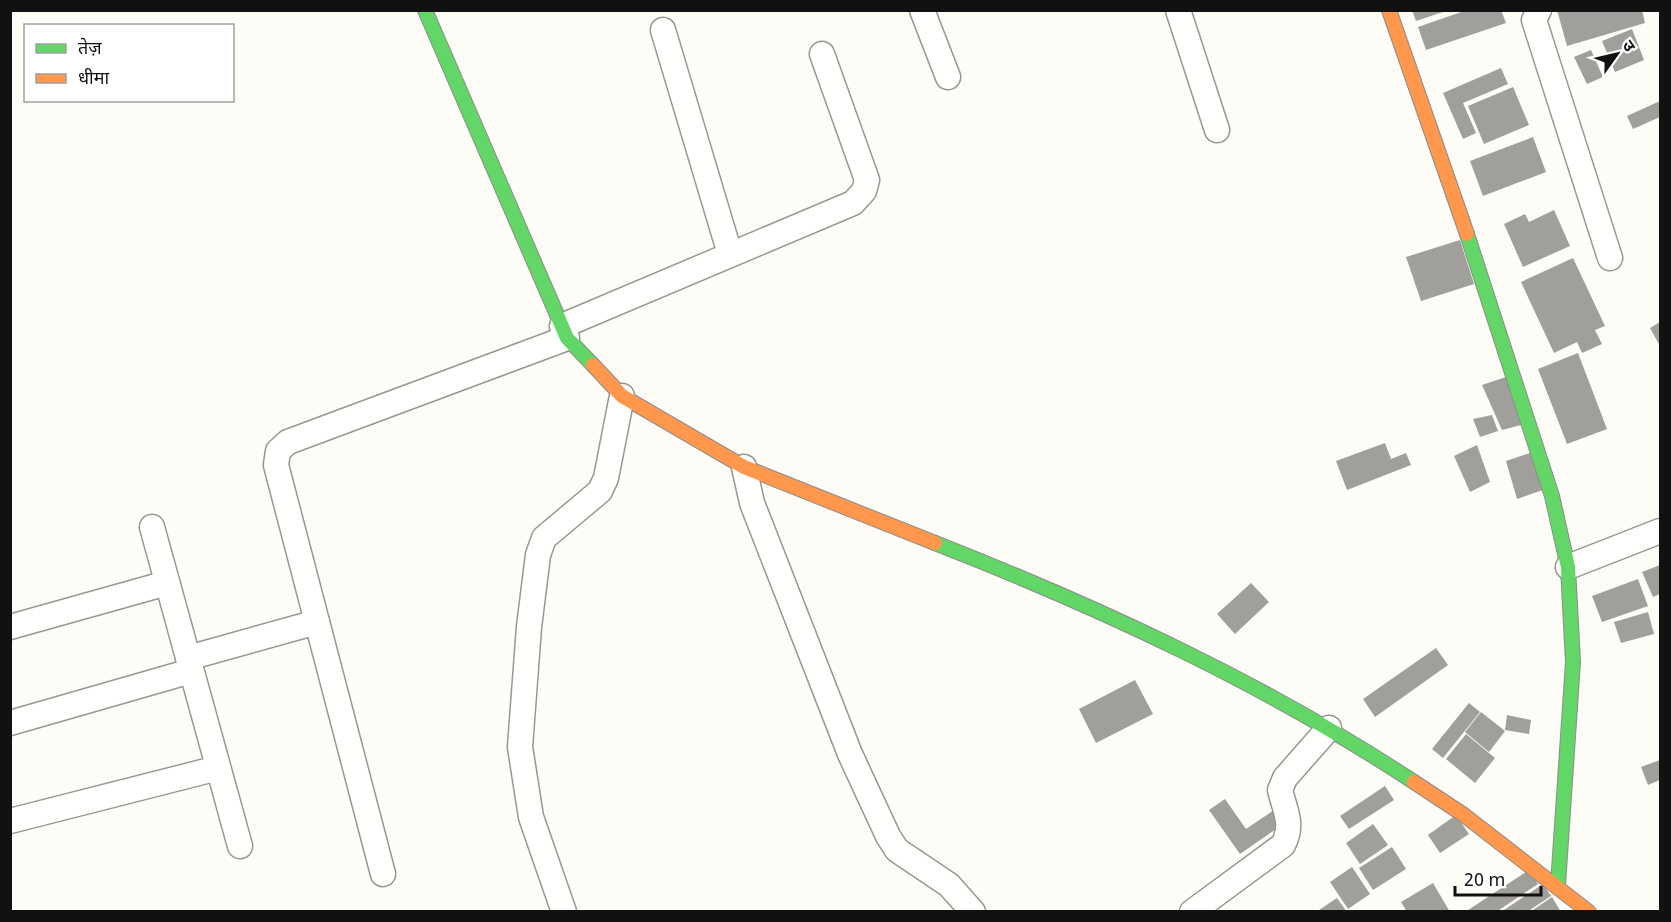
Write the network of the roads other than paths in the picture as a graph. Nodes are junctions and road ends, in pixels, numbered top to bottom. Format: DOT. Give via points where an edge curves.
graph roads {
  1 [pos="425,10"];
  2 [pos="922,10"];
  3 [pos="1178,10"];
  4 [pos="1389,10"];
  5 [pos="1539,10"];
  6 [pos="663,30"];
  7 [pos="822,54"];
  8 [pos="948,77"];
  9 [pos="1217,130"];
  10 [pos="730,255"];
  11 [pos="1610,258"];
  12 [pos="565,332"];
  13 [pos="622,396"];
  14 [pos="744,467"];
  15 [pos="152,527"];
  16 [pos="1660,531"];
  17 [pos="1568,567"];
  18 [pos="167,583"];
  19 [pos="317,622"];
  20 [pos="10,627"];
  21 [pos="190,664"];
  22 [pos="10,723"];
  23 [pos="1329,728"];
  24 [pos="218,768"];
  25 [pos="10,821"];
  26 [pos="240,846"];
  27 [pos="383,874"];
  28 [pos="1558,885"];
  29 [pos="564,912"];
  30 [pos="973,912"];
  31 [pos="1192,912"];
  32 [pos="1589,912"];
  1 -- 12 [label="street"];
  2 -- 8 [label="street"];
  3 -- 9 [label="street"];
  4 -- 17 [label="street" via="1552,496"];
  5 -- 11 [label="street" via="1534,20"];
  6 -- 10 [label="street"];
  7 -- 10 [label="street" via="867,180 864,191 853,203"];
  10 -- 12 [label="street"];
  12 -- 13 [label="street"];
  12 -- 19 [label="street" via="288,442 278,451 276,465"];
  13 -- 14 [label="street"];
  13 -- 29 [label="street" via="600,491 544,538 538,555 529,627 520,747 531,817"];
  14 -- 23 [label="street" via="1020,576 1264,691"];
  14 -- 30 [label="street" via="752,503 870,803 897,850 949,885"];
  15 -- 18 [label="street"];
  16 -- 17 [label="street"];
  17 -- 28 [label="street" via="1573,662"];
  18 -- 20 [label="street"];
  18 -- 21 [label="street"];
  19 -- 21 [label="street"];
  19 -- 27 [label="street"];
  21 -- 22 [label="street"];
  21 -- 24 [label="street"];
  23 -- 28 [label="street" via="1464,815"];
  23 -- 31 [label="street" via="1285,778 1280,790 1290,823 1283,845"];
  24 -- 25 [label="street"];
  24 -- 26 [label="street"];
  28 -- 32 [label="street"];
}
